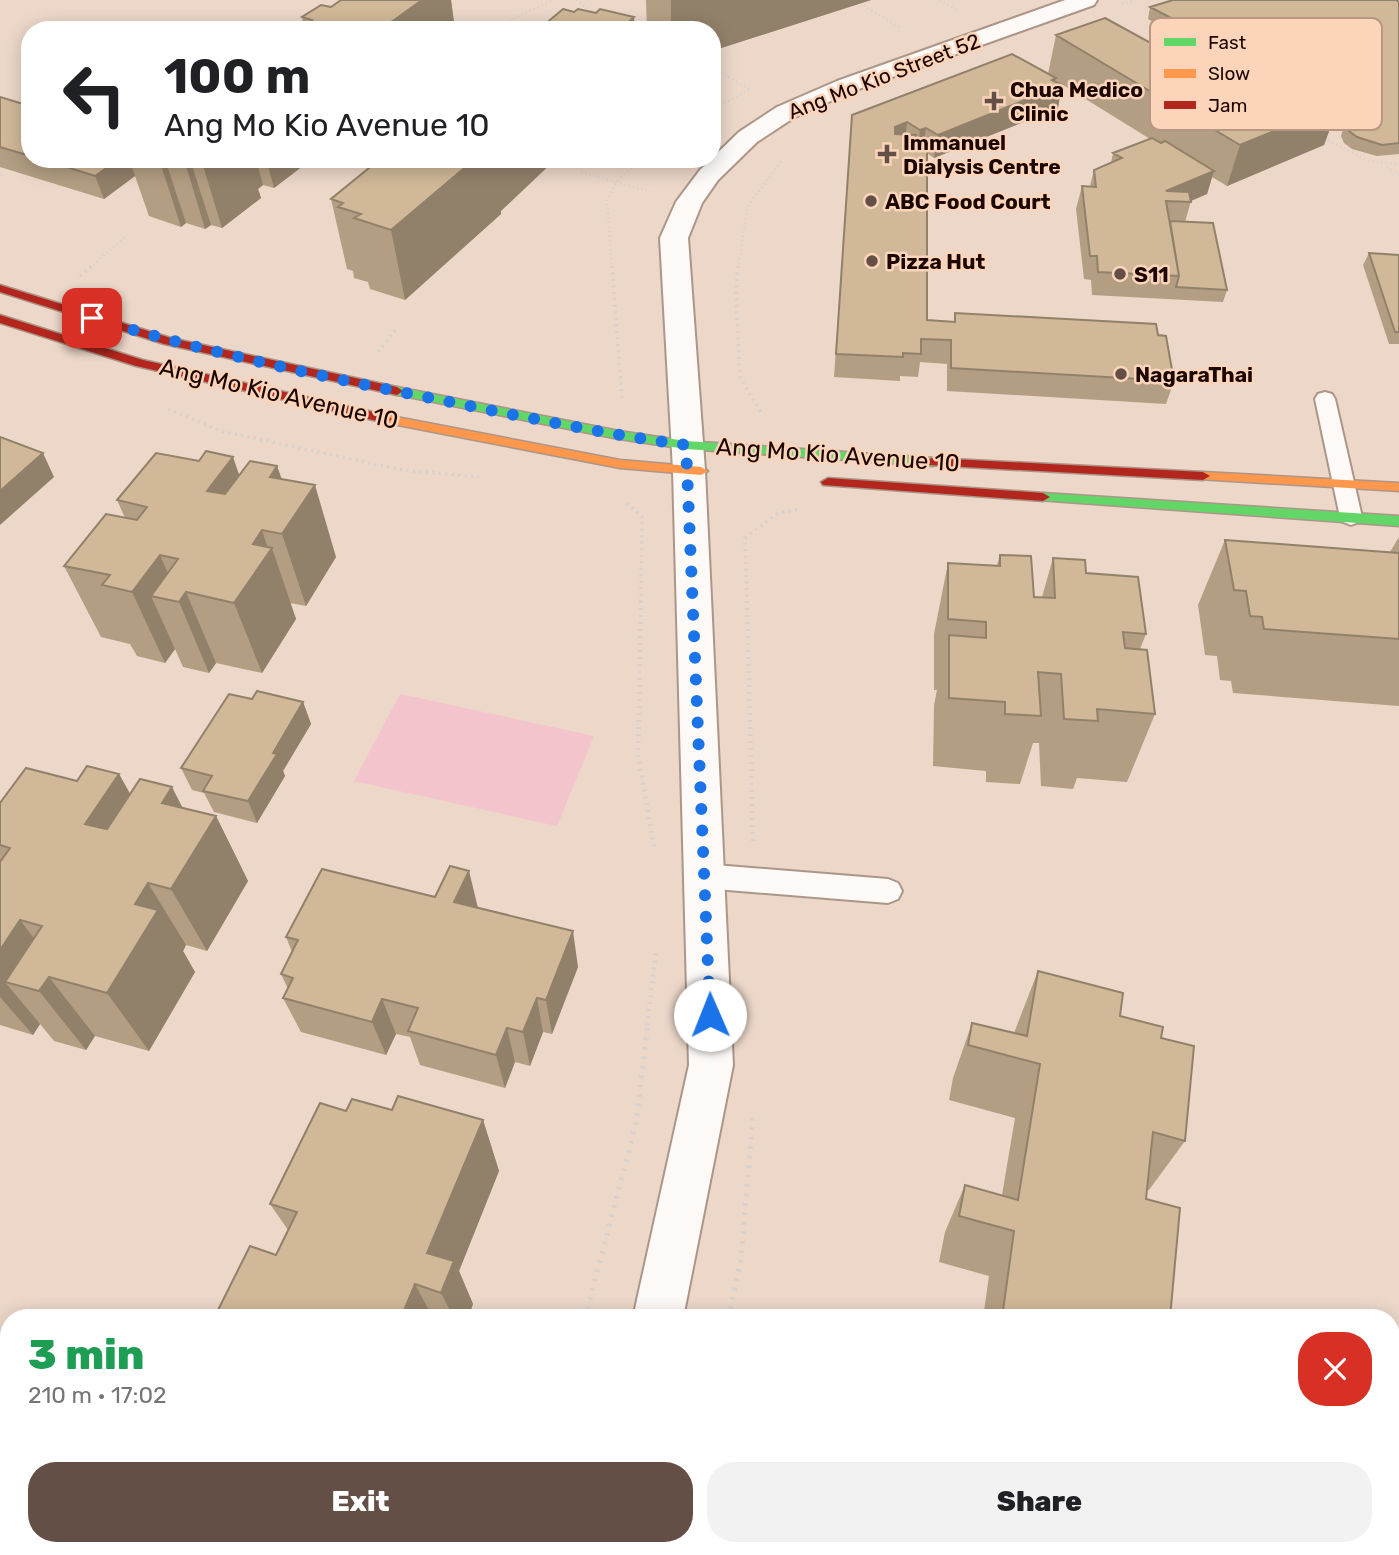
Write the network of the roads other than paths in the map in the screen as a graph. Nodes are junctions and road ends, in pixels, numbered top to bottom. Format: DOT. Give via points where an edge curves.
graph roads {
  1 [pos="1086,0"];
  2 [pos="721,164"];
  3 [pos="716,168"];
  4 [pos="0,288"];
  5 [pos="0,319"];
  6 [pos="1325,398"];
  7 [pos="697,463"];
  8 [pos="808,481"];
  9 [pos="1344,483"];
  10 [pos="1399,488"];
  11 [pos="1351,517"];
  12 [pos="1399,520"];
  13 [pos="704,876"];
  14 [pos="888,891"];
  15 [pos="660,1309"];
  1 -- 2 [label="street, Ang Mo Kio Street 52" via="845,86 786,112"];
  3 -- 7 [label="street, Ang Mo Kio Street 52" via="689,202 674,238"];
  4 -- 7 [label="main road, Ang Mo Kio Avenue 10" via="168,341 619,435"];
  5 -- 7 [label="main road, Ang Mo Kio Avenue 10" via="140,363 351,412 620,464"];
  6 -- 9 [label="lane"];
  7 -- 9 [label="main road, Ang Mo Kio Avenue 10" via="792,454"];
  7 -- 13 [label="street, Ang Mo Kio Street 52"];
  8 -- 11 [label="main road, Ang Mo Kio Avenue 10"];
  9 -- 10 [label="main road, Ang Mo Kio Avenue 10"];
  9 -- 11 [label="lane"];
  11 -- 12 [label="main road, Ang Mo Kio Avenue 10"];
  13 -- 14 [label="lane"];
  13 -- 15 [label="street, Ang Mo Kio Street 52" via="711,1065"];
}
